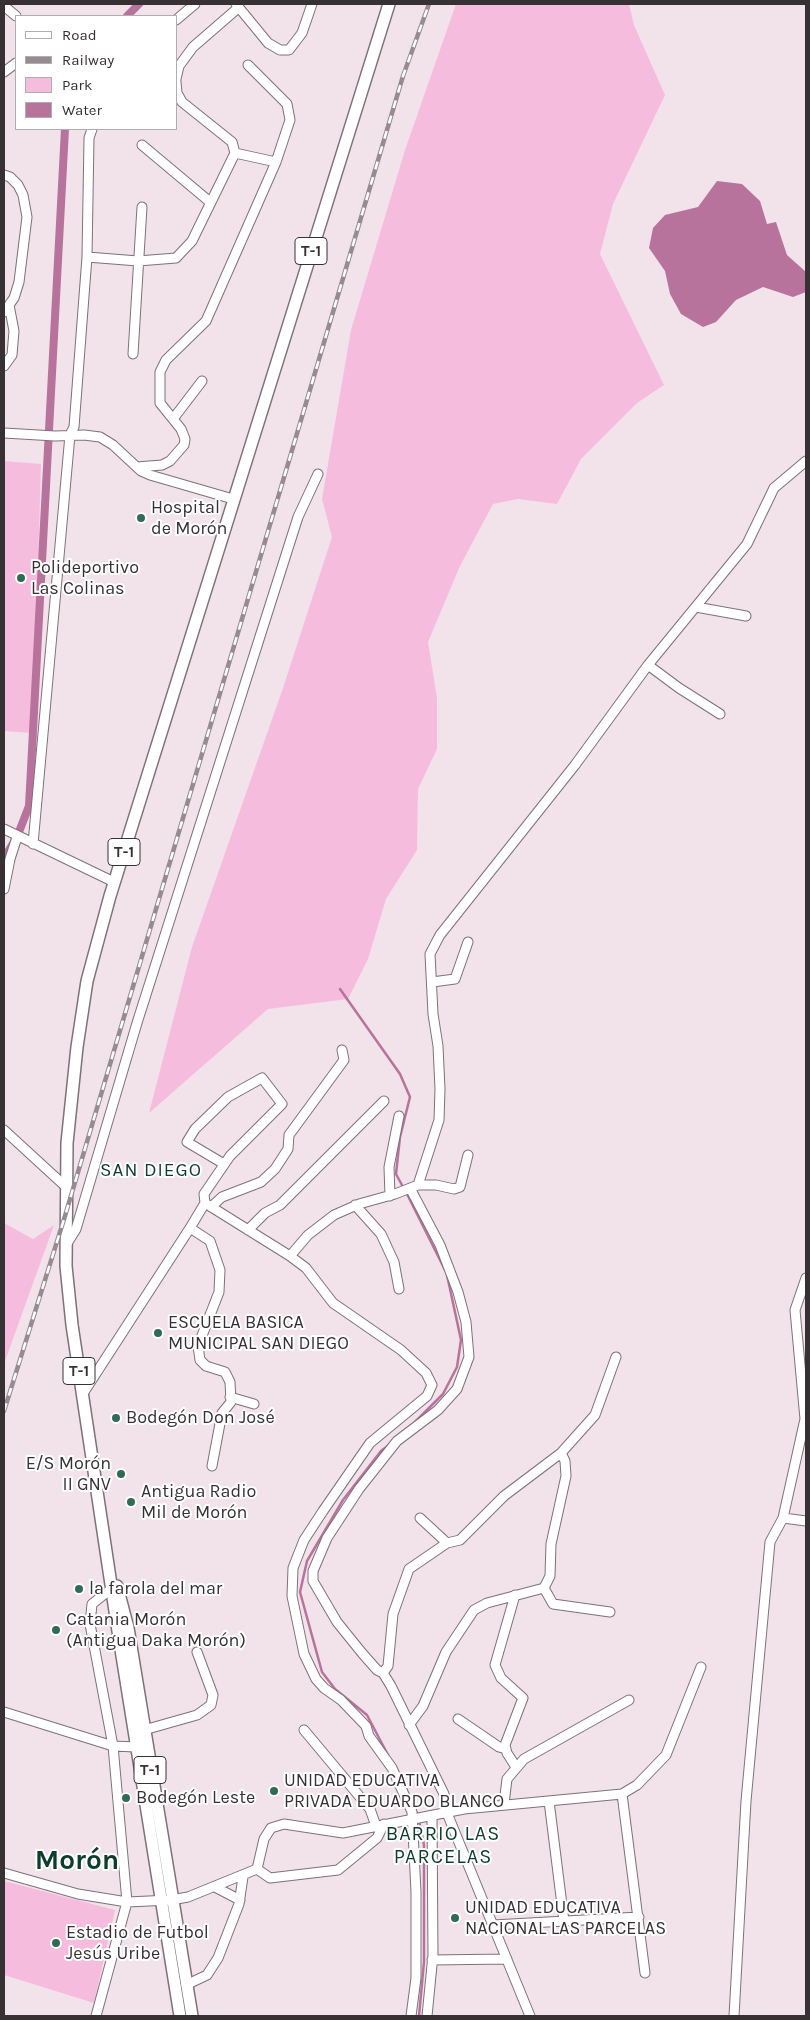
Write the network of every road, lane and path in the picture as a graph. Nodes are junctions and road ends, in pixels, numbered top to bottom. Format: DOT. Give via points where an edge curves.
graph roads {
  1 [pos="195,4"];
  2 [pos="312,4"];
  3 [pos="389,4"];
  4 [pos="4,6"];
  5 [pos="237,6"];
  6 [pos="15,15"];
  7 [pos="178,18"];
  8 [pos="15,64"];
  9 [pos="248,65"];
  10 [pos="178,71"];
  11 [pos="4,72"];
  12 [pos="178,95"];
  13 [pos="92,130"];
  14 [pos="142,145"];
  15 [pos="235,152"];
  16 [pos="276,162"];
  17 [pos="4,175"];
  18 [pos="210,202"];
  19 [pos="142,206"];
  20 [pos="87,257"];
  21 [pos="138,262"];
  22 [pos="7,308"];
  23 [pos="133,354"];
  24 [pos="4,366"];
  25 [pos="202,381"];
  26 [pos="173,419"];
  27 [pos="4,433"];
  28 [pos="70,435"];
  29 [pos="806,461"];
  30 [pos="137,467"];
  31 [pos="318,474"];
  32 [pos="233,499"];
  33 [pos="696,607"];
  34 [pos="746,616"];
  35 [pos="648,665"];
  36 [pos="720,714"];
  37 [pos="4,829"];
  38 [pos="17,837"];
  39 [pos="33,844"];
  40 [pos="114,882"];
  41 [pos="4,889"];
  42 [pos="468,942"];
  43 [pos="432,982"];
  44 [pos="342,1050"];
  45 [pos="384,1101"];
  46 [pos="399,1116"];
  47 [pos="4,1130"];
  48 [pos="468,1155"];
  49 [pos="224,1164"];
  50 [pos="66,1186"];
  51 [pos="411,1187"];
  52 [pos="393,1195"];
  53 [pos="208,1205"];
  54 [pos="355,1205"];
  55 [pos="190,1228"];
  56 [pos="248,1230"];
  57 [pos="65,1246"];
  58 [pos="290,1256"];
  59 [pos="806,1278"];
  60 [pos="399,1289"];
  61 [pos="616,1357"];
  62 [pos="82,1395"];
  63 [pos="230,1397"];
  64 [pos="254,1404"];
  65 [pos="806,1419"];
  66 [pos="562,1453"];
  67 [pos="212,1466"];
  68 [pos="420,1518"];
  69 [pos="783,1518"];
  70 [pos="806,1521"];
  71 [pos="103,1526"];
  72 [pos="447,1543"];
  73 [pos="544,1588"];
  74 [pos="111,1589"];
  75 [pos="515,1595"];
  76 [pos="610,1612"];
  77 [pos="197,1652"];
  78 [pos="701,1667"];
  79 [pos="383,1673"];
  80 [pos="628,1700"];
  81 [pos="4,1712"];
  82 [pos="458,1718"];
  83 [pos="410,1725"];
  84 [pos="144,1730"];
  85 [pos="304,1730"];
  86 [pos="114,1746"];
  87 [pos="136,1748"];
  88 [pos="506,1749"];
  89 [pos="516,1767"];
  90 [pos="622,1794"];
  91 [pos="549,1801"];
  92 [pos="504,1804"];
  93 [pos="447,1813"];
  94 [pos="432,1817"];
  95 [pos="417,1820"];
  96 [pos="380,1825"];
  97 [pos="257,1870"];
  98 [pos="4,1873"];
  99 [pos="243,1877"];
  100 [pos="215,1887"];
  101 [pos="240,1900"];
  102 [pos="166,1901"];
  103 [pos="127,1902"];
  104 [pos="639,1917"];
  105 [pos="564,1921"];
  106 [pos="493,1925"];
  107 [pos="506,1959"];
  108 [pos="432,1960"];
  109 [pos="645,1973"];
  110 [pos="186,1985"];
  111 [pos="96,2016"];
  112 [pos="180,2016"];
  113 [pos="192,2016"];
  114 [pos="411,2016"];
  115 [pos="427,2016"];
  116 [pos="530,2016"];
  117 [pos="734,2016"];
  1 -- 7 [label="street"];
  2 -- 5 [label="street" via="302,33 289,50 280,50 268,43"];
  3 -- 32 [label="main road, T-1"];
  4 -- 6 [label="street"];
  5 -- 10 [label="street" via="193,48"];
  8 -- 11 [label="street"];
  9 -- 16 [label="street" via="287,104 290,112"];
  12 -- 15 [label="street" via="182,102 232,142"];
  13 -- 20 [label="street"];
  14 -- 18 [label="street"];
  15 -- 16 [label="street"];
  15 -- 18 [label="street"];
  16 -- 26 [label="street" via="206,321 166,360 160,372 160,403"];
  17 -- 22 [label="street" via="18,185 27,217 19,282"];
  18 -- 21 [label="street" via="182,254 168,260"];
  19 -- 21 [label="street"];
  20 -- 21 [label="street"];
  20 -- 28 [label="street" via="74,427"];
  21 -- 23 [label="street"];
  22 -- 24 [label="street" via="14,331 12,355"];
  25 -- 26 [label="street"];
  26 -- 30 [label="street" via="185,439 181,450 170,461"];
  27 -- 28 [label="street"];
  28 -- 30 [label="street" via="100,437"];
  28 -- 39 [label="street"];
  29 -- 33 [label="street" via="774,488 747,544"];
  30 -- 32 [label="street" via="150,475"];
  31 -- 57 [label="street" via="298,518 137,1023 76,1229"];
  32 -- 40 [label="main road, T-1"];
  33 -- 34 [label="street"];
  33 -- 35 [label="street"];
  35 -- 36 [label="street"];
  35 -- 43 [label="street" via="575,765 440,934 430,954"];
  37 -- 38 [label="street"];
  38 -- 39 [label="street"];
  38 -- 41 [label="street"];
  39 -- 40 [label="street"];
  40 -- 50 [label="main road, T-1" via="87,981 70,1114"];
  42 -- 43 [label="street" via="455,979"];
  43 -- 51 [label="street" via="439,1054 439,1120"];
  44 -- 53 [label="street" via="344,1060 289,1135 288,1149 275,1169 261,1182 222,1196"];
  45 -- 56 [label="street" via="280,1205"];
  46 -- 52 [label="street" via="388,1167"];
  47 -- 50 [label="street"];
  48 -- 51 [label="street" via="460,1187"];
  49 -- 49 [label="street" via="282,1104 262,1078 228,1097 186,1142"];
  49 -- 53 [label="street" via="204,1194"];
  50 -- 57 [label="main road, T-1"];
  51 -- 52 [label="street"];
  51 -- 79 [label="street" via="440,1245 458,1292 466,1322 469,1357 457,1389 438,1410 397,1441 358,1489 327,1538 313,1571 313,1581 337,1622"];
  52 -- 54 [label="street"];
  53 -- 55 [label="street"];
  53 -- 56 [label="street"];
  54 -- 58 [label="street" via="334,1215 308,1235"];
  54 -- 60 [label="street" via="381,1234 394,1262"];
  55 -- 62 [label="street"];
  55 -- 63 [label="street" via="210,1241 220,1270 219,1292 198,1346 200,1360 206,1366 225,1372 230,1382"];
  56 -- 58 [label="street"];
  57 -- 62 [label="main road, T-1"];
  58 -- 95 [label="street" via="306,1268 333,1302 401,1350 426,1373 432,1385 427,1396 370,1443 323,1511 304,1540 293,1568 292,1596 304,1654 316,1679 366,1726 369,1736 392,1768"];
  59 -- 65 [label="street" via="795,1310"];
  61 -- 66 [label="street" via="595,1415"];
  62 -- 71 [label="main road, T-1"];
  63 -- 64 [label="street"];
  63 -- 67 [label="street" via="222,1413"];
  65 -- 69 [label="street"];
  66 -- 72 [label="street" via="504,1496 460,1540"];
  66 -- 73 [label="street" via="566,1476 551,1544 550,1576"];
  68 -- 72 [label="street"];
  69 -- 70 [label="street"];
  69 -- 117 [label="street" via="770,1542 746,1801"];
  71 -- 74 [label="main road, T-1"];
  71 -- 84 [label="main road, T-1" via="128,1628"];
  72 -- 79 [label="street" via="409,1570 393,1614 388,1666"];
  73 -- 75 [label="street"];
  73 -- 76 [label="street" via="553,1604"];
  74 -- 86 [label="street" via="92,1604 90,1624"];
  74 -- 87 [label="main road, T-1"];
  75 -- 83 [label="street" via="474,1610 446,1652 423,1706"];
  75 -- 88 [label="street" via="496,1660 498,1674 523,1698 506,1741"];
  77 -- 84 [label="street" via="213,1695 211,1705 197,1715"];
  78 -- 90 [label="street" via="666,1755 637,1785"];
  79 -- 83 [label="street"];
  80 -- 89 [label="street" via="524,1759"];
  81 -- 86 [label="street"];
  82 -- 88 [label="street" via="498,1747"];
  83 -- 93 [label="street" via="444,1794"];
  84 -- 102 [label="main road, T-1"];
  85 -- 96 [label="street"];
  86 -- 87 [label="street"];
  86 -- 103 [label="street"];
  87 -- 102 [label="main road, T-1"];
  88 -- 89 [label="street"];
  89 -- 92 [label="street" via="507,1779"];
  90 -- 91 [label="street"];
  90 -- 104 [label="street"];
  91 -- 92 [label="street"];
  91 -- 105 [label="street"];
  92 -- 93 [label="street"];
  93 -- 94 [label="street"];
  93 -- 106 [label="street"];
  94 -- 95 [label="street"];
  94 -- 108 [label="street"];
  95 -- 96 [label="street"];
  95 -- 114 [label="street" via="416,1978"];
  96 -- 97 [label="street" via="377,1838 338,1870 270,1878"];
  96 -- 97 [label="street" via="343,1833 284,1824 271,1828 264,1839"];
  97 -- 99 [label="street"];
  98 -- 103 [label="street" via="78,1894"];
  99 -- 100 [label="street"];
  99 -- 101 [label="street"];
  100 -- 101 [label="street"];
  100 -- 102 [label="street"];
  101 -- 110 [label="street" via="233,1924 210,1971 200,1981"];
  102 -- 103 [label="street"];
  102 -- 110 [label="main road, T-1"];
  102 -- 112 [label="main road, T-1"];
  103 -- 111 [label="street"];
  104 -- 105 [label="street"];
  104 -- 109 [label="street"];
  105 -- 106 [label="street"];
  106 -- 107 [label="street"];
  107 -- 108 [label="street"];
  107 -- 116 [label="street"];
  108 -- 115 [label="street"];
  110 -- 113 [label="main road, T-1"];
}
